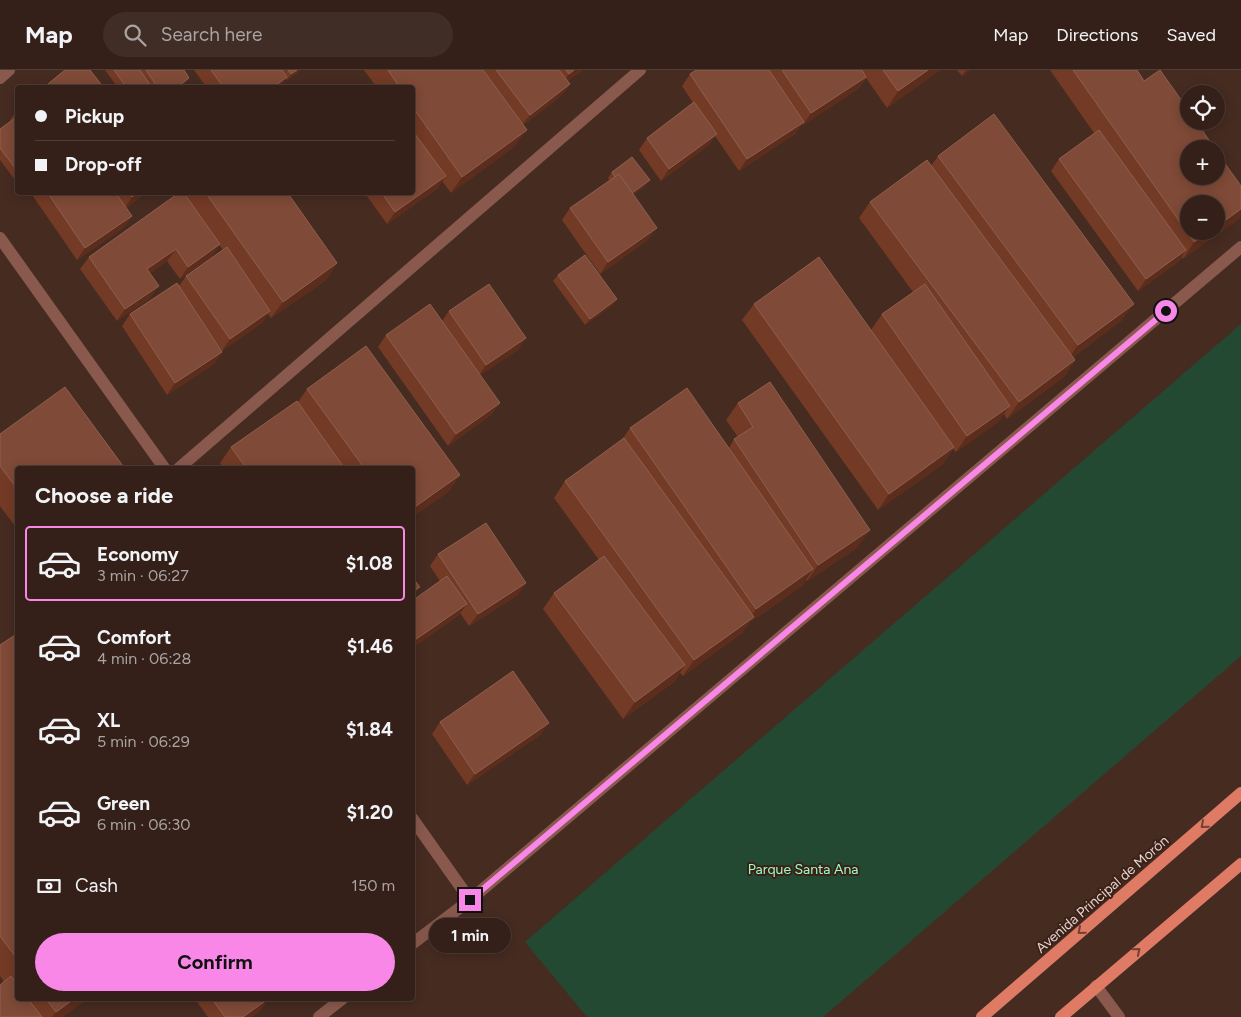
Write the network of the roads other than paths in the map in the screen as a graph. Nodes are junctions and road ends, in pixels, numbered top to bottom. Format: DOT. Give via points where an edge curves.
graph roads {
  1 [pos="9,70"];
  2 [pos="640,70"];
  3 [pos="0,78"];
  4 [pos="0,238"];
  5 [pos="1241,246"];
  6 [pos="163,466"];
  7 [pos="181,466"];
  8 [pos="1241,793"];
  9 [pos="415,822"];
  10 [pos="1241,864"];
  11 [pos="470,900"];
  12 [pos="415,942"];
  13 [pos="1096,986"];
  14 [pos="339,1001"];
  15 [pos="319,1017"];
  16 [pos="982,1017"];
  17 [pos="1061,1017"];
  18 [pos="1119,1017"];
  1 -- 3 [label="street"];
  2 -- 7 [label="street"];
  4 -- 6 [label="street"];
  5 -- 11 [label="street"];
  8 -- 16 [label="main road, Avenida Principal de Morón, one-way"];
  9 -- 11 [label="street"];
  13 -- 10 [label="main road, one-way"];
  11 -- 12 [label="street"];
  13 -- 17 [label="main road"];
  13 -- 18 [label="street"];
  14 -- 15 [label="street"];
}
